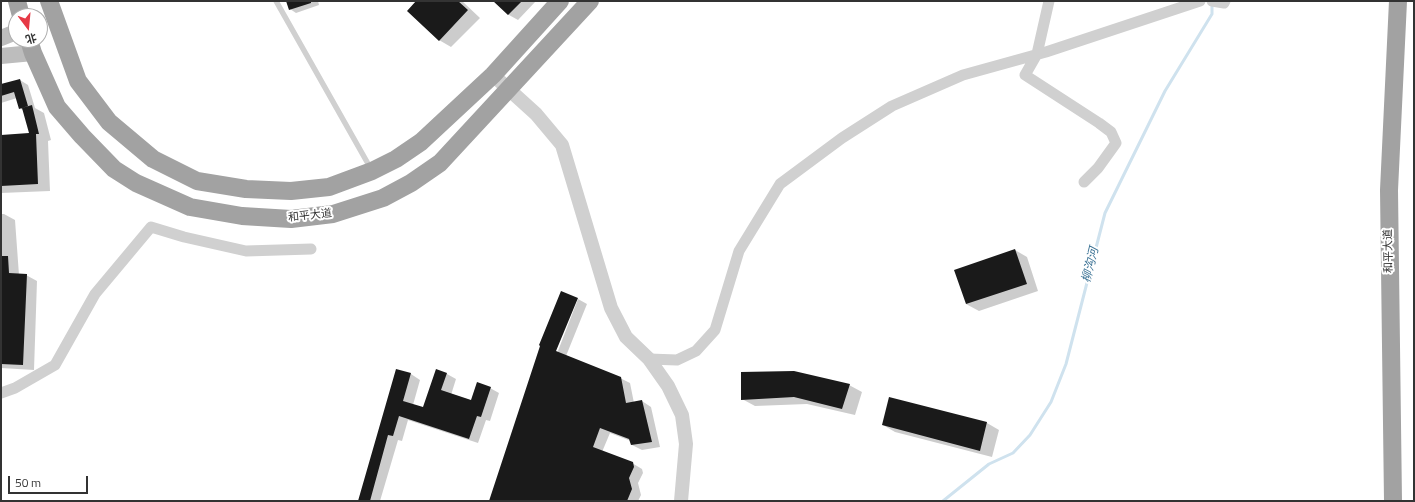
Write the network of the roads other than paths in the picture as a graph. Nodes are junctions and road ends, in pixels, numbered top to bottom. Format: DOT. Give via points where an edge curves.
graph roads {
  1 [pos="49,1"];
  2 [pos="276,1"];
  3 [pos="560,1"];
  4 [pos="590,1"];
  5 [pos="1049,1"];
  6 [pos="1200,1"];
  7 [pos="1398,1"];
  8 [pos="28,48"];
  9 [pos="31,48"];
  10 [pos="1037,54"];
  11 [pos="1,56"];
  12 [pos="493,75"];
  13 [pos="508,89"];
  14 [pos="372,171"];
  15 [pos="1084,182"];
  16 [pos="311,249"];
  17 [pos="649,359"];
  18 [pos="1,394"];
  19 [pos="681,501"];
  20 [pos="1393,501"];
  1 -- 14 [label="highway" via="78,81 109,122 153,159 197,181 246,189 291,190 329,187"];
  2 -- 14 [label="lane"];
  3 -- 12 [label="highway"];
  4 -- 13 [label="highway, 和平大道"];
  5 -- 10 [label="street"];
  6 -- 10 [label="street"];
  7 -- 20 [label="highway, 和平大道" via="1389,190"];
  8 -- 11 [label="main road"];
  9 -- 13 [label="highway, 和平大道" via="57,107 114,169 136,183 190,207 242,216 291,219 326,215 383,198 412,184 440,163"];
  10 -- 15 [label="street" via="1025,75 1099,123 1111,132 1116,143"];
  10 -- 17 [label="street" via="963,75 892,106 842,138 780,184 739,251 715,330 696,351 677,360"];
  12 -- 13 [label="street"];
  12 -- 14 [label="highway" via="421,142"];
  13 -- 17 [label="street" via="536,114 562,145 611,308 626,337"];
  16 -- 18 [label="street" via="246,251 151,227 94,294 55,365"];
  17 -- 19 [label="street" via="668,386 682,415 686,444"];
}
